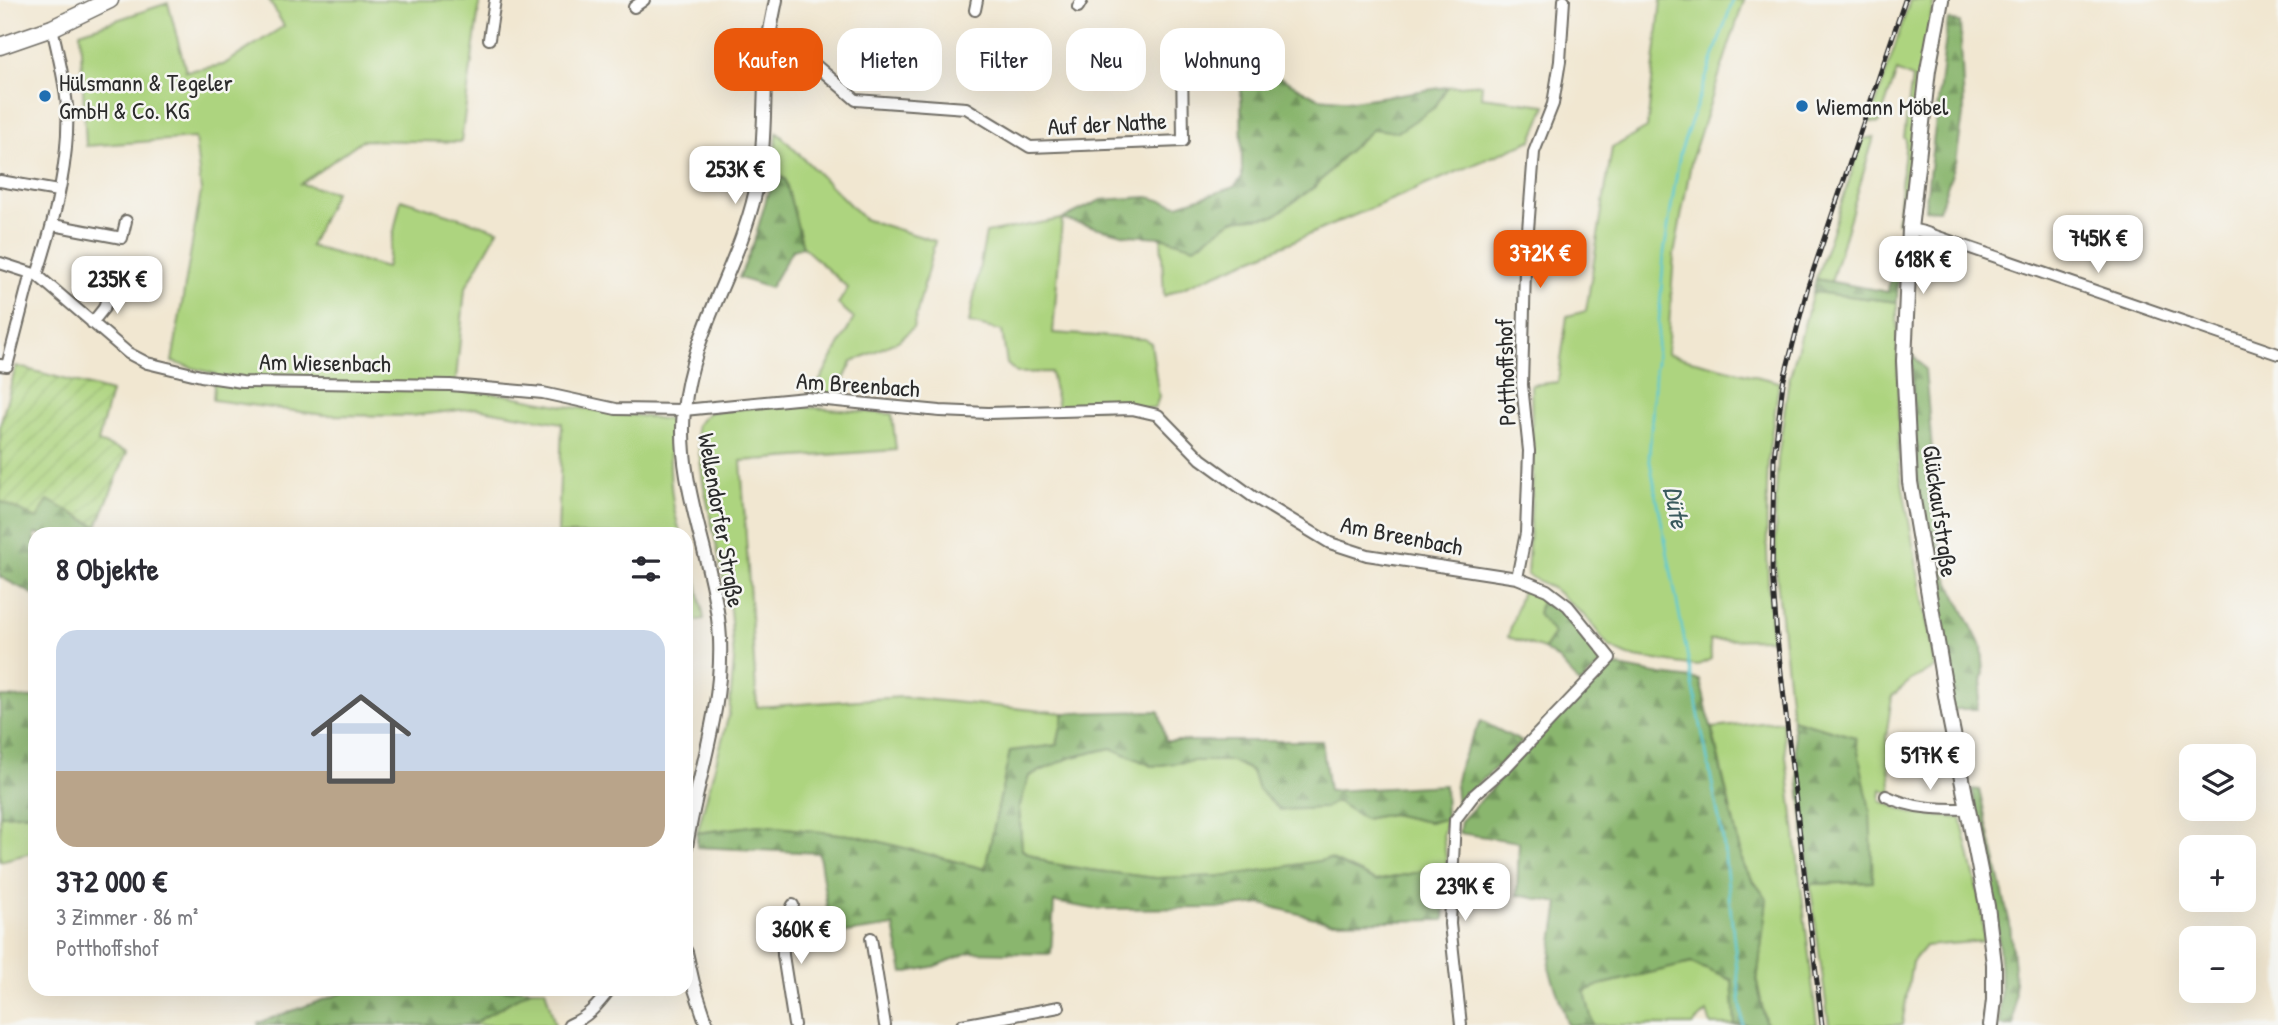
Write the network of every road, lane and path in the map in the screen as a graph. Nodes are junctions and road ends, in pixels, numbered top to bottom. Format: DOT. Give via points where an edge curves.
graph roads {
  1 [pos="110,0"];
  2 [pos="495,0"];
  3 [pos="644,0"];
  4 [pos="776,0"];
  5 [pos="1564,0"];
  6 [pos="1941,0"];
  7 [pos="634,7"];
  8 [pos="52,28"];
  9 [pos="771,28"];
  10 [pos="489,39"];
  11 [pos="0,46"];
  12 [pos="823,71"];
  13 [pos="765,91"];
  14 [pos="1182,91"];
  15 [pos="0,181"];
  16 [pos="58,191"];
  17 [pos="126,221"];
  18 [pos="53,225"];
  19 [pos="1910,229"];
  20 [pos="0,263"];
  21 [pos="34,274"];
  22 [pos="109,291"];
  23 [pos="92,323"];
  24 [pos="2278,354"];
  25 [pos="0,365"];
  26 [pos="684,410"];
  27 [pos="1517,578"];
  28 [pos="1886,796"];
  29 [pos="1968,809"];
  30 [pos="693,815"];
  31 [pos="793,905"];
  32 [pos="871,938"];
  33 [pos="693,983"];
  34 [pos="605,996"];
  35 [pos="1059,1007"];
  36 [pos="1006,1021"];
  37 [pos="569,1025"];
  38 [pos="707,1025"];
  39 [pos="794,1025"];
  40 [pos="885,1025"];
  41 [pos="962,1025"];
  42 [pos="1461,1025"];
  43 [pos="1991,1025"];
  1 -- 8 [label="main road"];
  2 -- 10 [label="street"];
  3 -- 7 [label="street"];
  4 -- 9 [label="street, Wellendorfer Straße"];
  5 -- 27 [label="street, Potthoffshof" via="1553,104 1534,152 1522,384 1529,451 1526,533"];
  6 -- 19 [label="main road, Glückaufstraße"];
  8 -- 11 [label="main road"];
  8 -- 16 [label="street" via="67,106"];
  12 -- 14 [label="street, Auf der Nathe" via="856,100 966,108 1030,148 1183,141"];
  13 -- 26 [label="street, Wellendorfer Straße" via="755,195 696,357"];
  15 -- 16 [label="street"];
  16 -- 18 [label="street"];
  17 -- 18 [label="street" via="122,238"];
  18 -- 21 [label="street"];
  19 -- 24 [label="street"];
  19 -- 29 [label="main road, Glückaufstraße" via="1904,361 1910,482"];
  20 -- 21 [label="street, Am Wiesenbach"];
  21 -- 23 [label="street, Am Wiesenbach"];
  21 -- 25 [label="street" via="7,366"];
  22 -- 23 [label="street"];
  23 -- 26 [label="street, Am Wiesenbach" via="147,363 242,383 450,385 543,393 616,409"];
  26 -- 27 [label="street, Am Breenbach" via="806,398 940,411 1132,410 1158,415 1201,459 1330,543 1367,555"];
  26 -- 30 [label="street, Wellendorfer Straße" via="685,457 712,583 720,650 715,714"];
  27 -- 42 [label="street, Am Breenbach" via="1547,590 1568,606 1610,658 1474,795 1455,820 1450,924"];
  28 -- 29 [label="street" via="1931,808"];
  29 -- 43 [label="main road, Glückaufstraße" via="1994,964"];
  31 -- 39 [label="street" via="782,927"];
  32 -- 40 [label="street"];
  33 -- 38 [label="street"];
  34 -- 37 [label="street" via="584,1018"];
  35 -- 36 [label="street"];
  36 -- 41 [label="street"];
}
